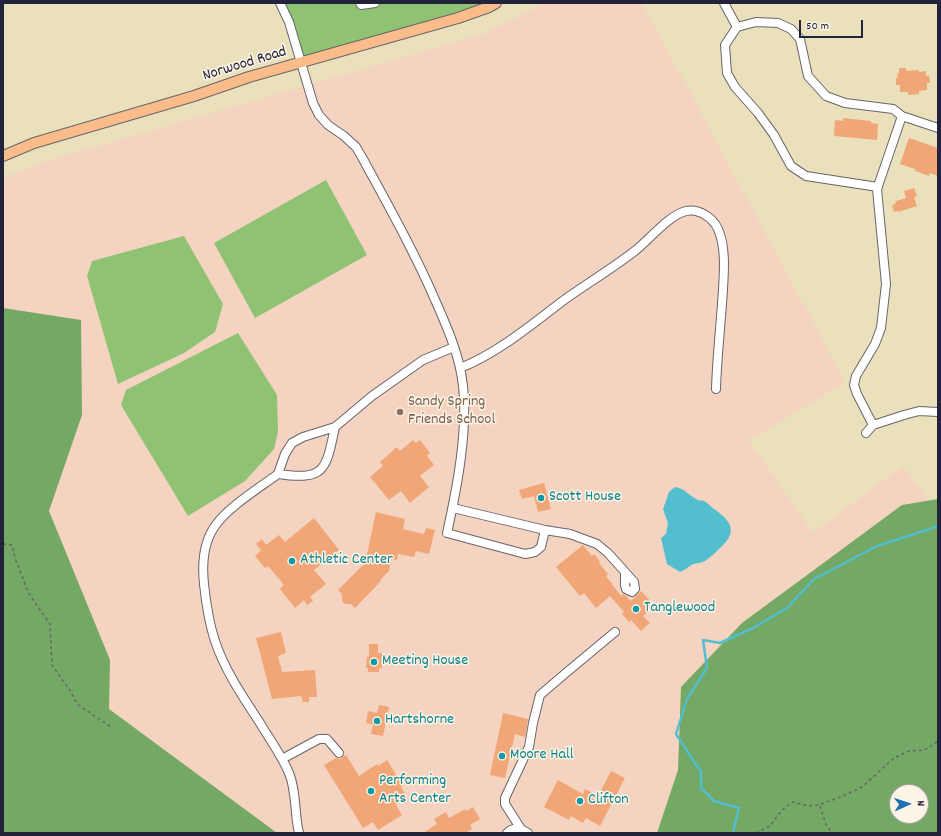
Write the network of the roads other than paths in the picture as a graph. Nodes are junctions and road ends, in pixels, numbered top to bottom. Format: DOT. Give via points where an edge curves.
graph roads {
  1 [pos="280,3"];
  2 [pos="360,3"];
  3 [pos="375,3"];
  4 [pos="496,3"];
  5 [pos="724,3"];
  6 [pos="737,27"];
  7 [pos="301,63"];
  8 [pos="902,116"];
  9 [pos="938,128"];
  10 [pos="3,156"];
  11 [pos="878,187"];
  12 [pos="454,347"];
  13 [pos="460,368"];
  14 [pos="716,389"];
  15 [pos="938,412"];
  16 [pos="873,425"];
  17 [pos="335,427"];
  18 [pos="866,433"];
  19 [pos="278,474"];
  20 [pos="453,508"];
  21 [pos="545,530"];
  22 [pos="625,573"];
  23 [pos="615,632"];
  24 [pos="339,753"];
  25 [pos="282,759"];
  26 [pos="524,831"];
  27 [pos="299,833"];
  28 [pos="506,833"];
  1 -- 7 [label="street" via="289,22"];
  2 -- 3 [label="street"];
  4 -- 7 [label="main road, Norwood Road" via="458,18"];
  5 -- 6 [label="street"];
  6 -- 8 [label="street" via="756,22 778,23 791,29 800,39 808,76 826,96 845,102 893,109"];
  6 -- 11 [label="street" via="725,45 727,73 735,87 774,135 790,166 806,176"];
  7 -- 10 [label="main road, Norwood Road" via="34,143"];
  7 -- 12 [label="street" via="313,103 320,115 328,125 356,147 422,268"];
  8 -- 9 [label="street"];
  8 -- 11 [label="street"];
  11 -- 16 [label="street" via="886,284 884,312 875,344 856,376 854,385"];
  12 -- 13 [label="street"];
  12 -- 17 [label="street" via="423,360 372,396"];
  13 -- 14 [label="street" via="500,347 612,268 678,214 697,211 714,223 722,242 724,270"];
  13 -- 20 [label="street" via="464,415 462,450"];
  15 -- 16 [label="street" via="919,411"];
  16 -- 18 [label="street"];
  17 -- 19 [label="street" via="303,436 292,443"];
  17 -- 19 [label="street" via="328,459 322,468 314,474 297,477"];
  19 -- 25 [label="street" via="228,511 214,526 204,554 203,571 215,641 232,679"];
  20 -- 21 [label="street"];
  20 -- 21 [label="street" via="447,533 525,554 535,552 541,547"];
  21 -- 22 [label="street" via="583,538 597,544"];
  23 -- 26 [label="street" via="540,695 529,747 505,798 505,804"];
  24 -- 25 [label="street" via="327,739 319,739"];
  25 -- 27 [label="street" via="294,789"];
  26 -- 28 [label="street" via="514,829"];
}
